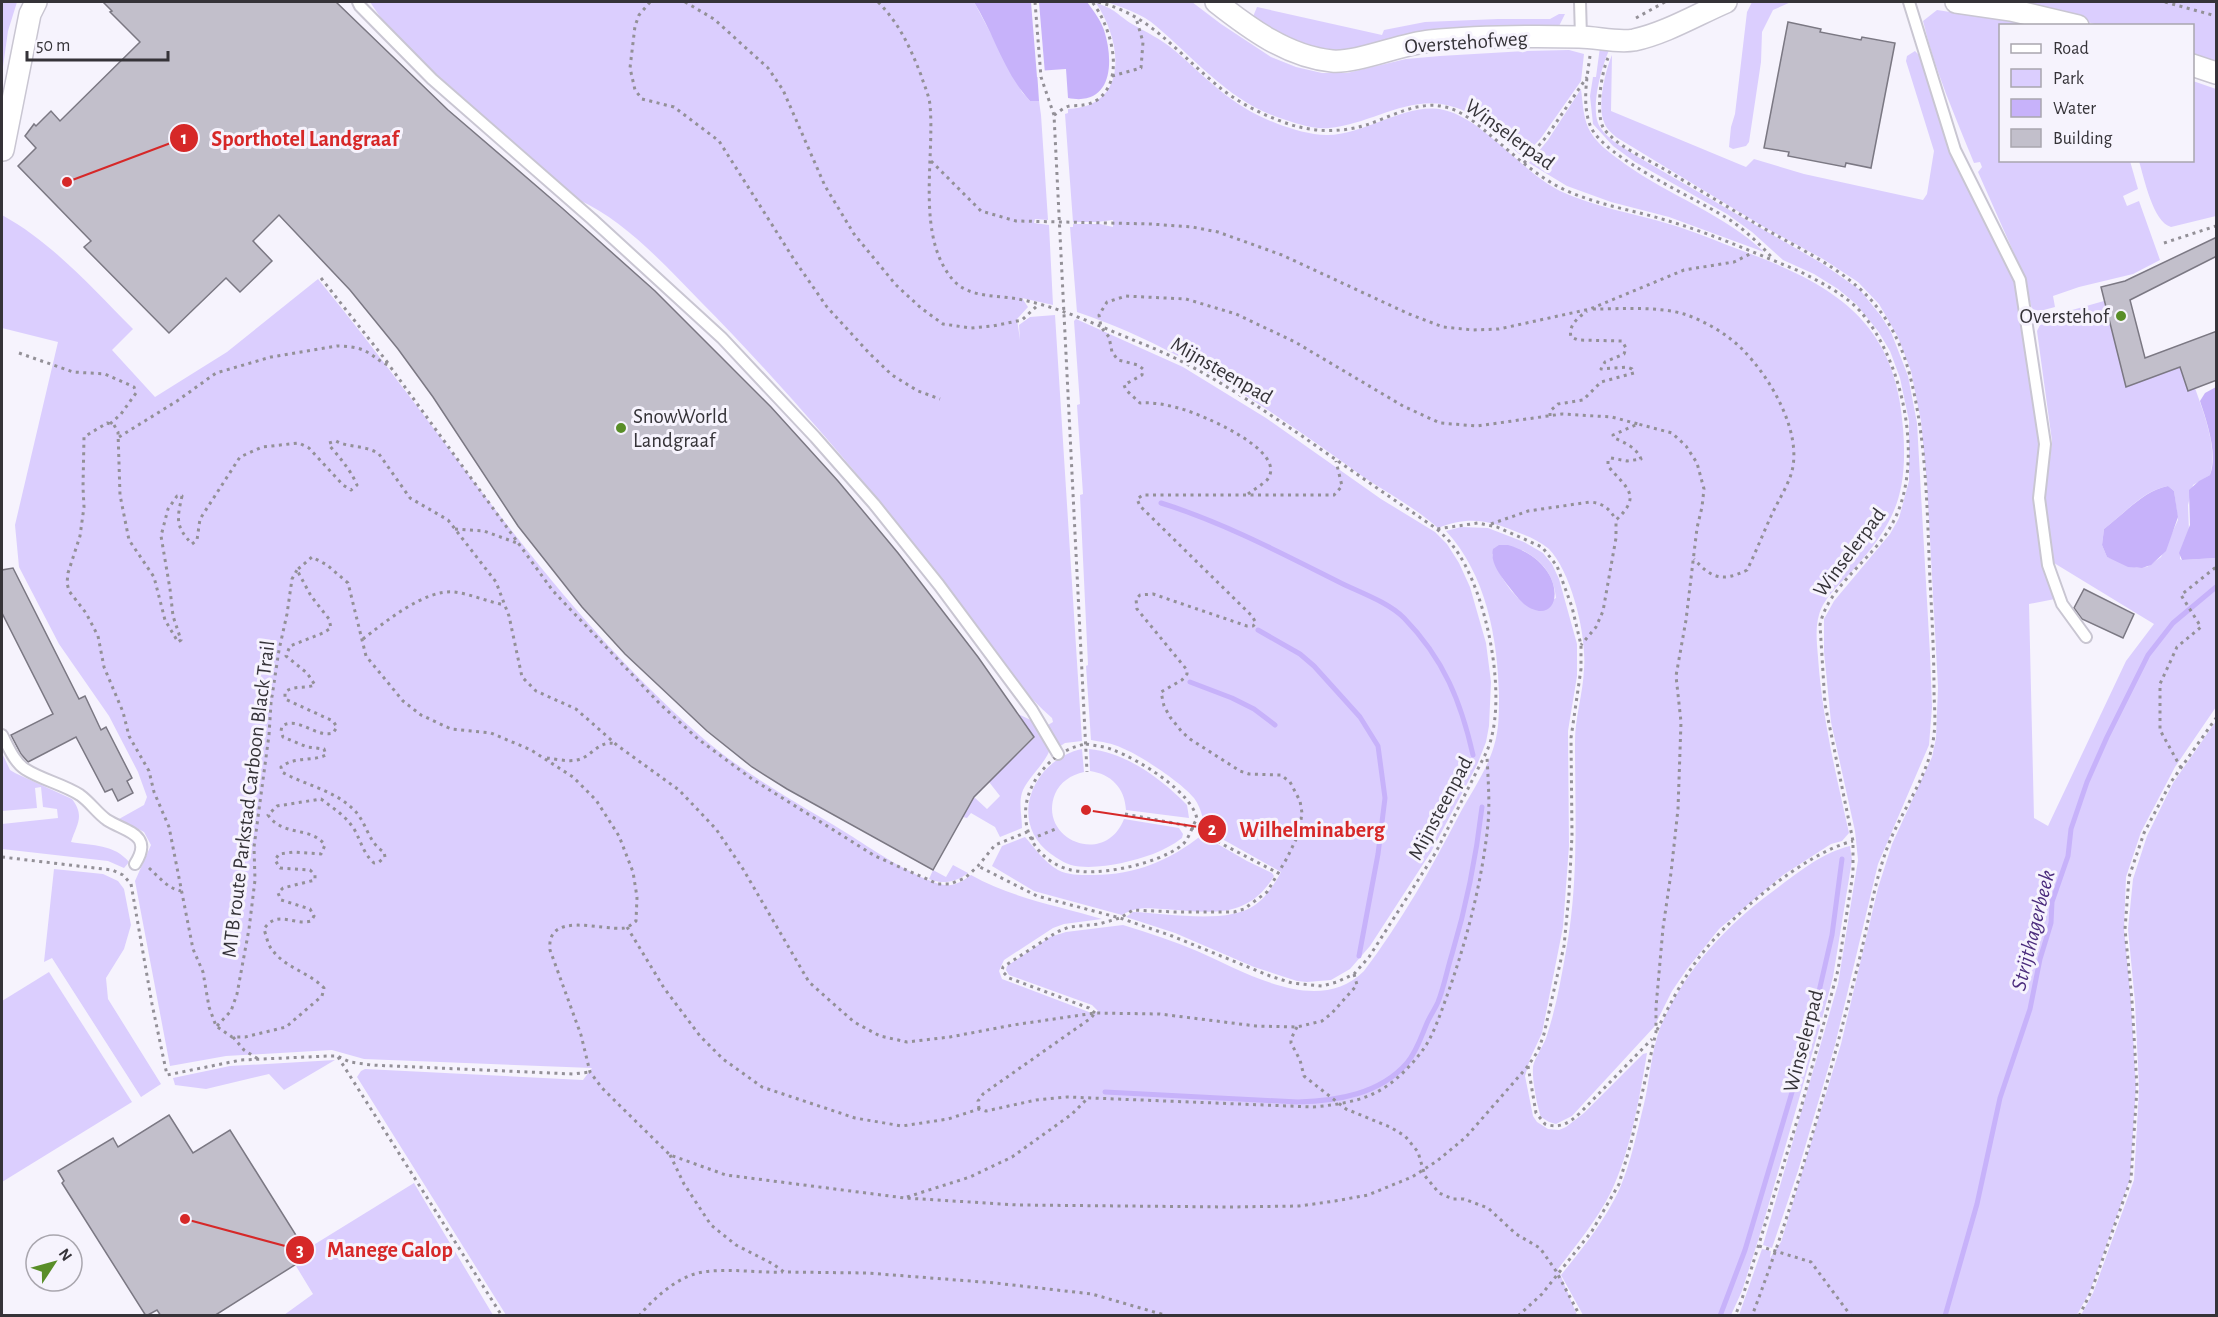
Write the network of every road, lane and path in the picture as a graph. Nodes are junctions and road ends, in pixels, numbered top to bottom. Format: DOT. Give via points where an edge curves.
graph roads {
  1 [pos="36,2"];
  2 [pos="358,2"];
  3 [pos="650,2"];
  4 [pos="685,2"];
  5 [pos="878,2"];
  6 [pos="1035,2"];
  7 [pos="1092,2"];
  8 [pos="1098,2"];
  9 [pos="1216,2"];
  10 [pos="1580,2"];
  11 [pos="1726,2"];
  12 [pos="1908,2"];
  13 [pos="1956,2"];
  14 [pos="2165,2"];
  15 [pos="2217,16"];
  16 [pos="1136,17"];
  17 [pos="2070,24"];
  18 [pos="1617,40"];
  19 [pos="1586,45"];
  20 [pos="2194,65"];
  21 [pos="2217,73"];
  22 [pos="1112,76"];
  23 [pos="1587,77"];
  24 [pos="1054,115"];
  25 [pos="3,150"];
  26 [pos="931,161"];
  27 [pos="1524,163"];
  28 [pos="1060,222"];
  29 [pos="2217,226"];
  30 [pos="2164,243"];
  31 [pos="1752,253"];
  32 [pos="1774,261"];
  33 [pos="321,278"];
  34 [pos="1039,304"];
  35 [pos="1590,309"];
  36 [pos="1064,312"];
  37 [pos="1101,327"];
  38 [pos="19,353"];
  39 [pos="389,365"];
  40 [pos="940,399"];
  41 [pos="1550,416"];
  42 [pos="110,424"];
  43 [pos="1638,424"];
  44 [pos="119,437"];
  45 [pos="1335,460"];
  46 [pos="1246,495"];
  47 [pos="1616,520"];
  48 [pos="1489,525"];
  49 [pos="455,529"];
  50 [pos="1437,529"];
  51 [pos="519,544"];
  52 [pos="1694,559"];
  53 [pos="2217,567"];
  54 [pos="297,570"];
  55 [pos="505,605"];
  56 [pos="2086,637"];
  57 [pos="363,639"];
  58 [pos="1581,645"];
  59 [pos="2217,717"];
  60 [pos="2,735"];
  61 [pos="1086,744"];
  62 [pos="618,746"];
  63 [pos="1486,753"];
  64 [pos="1058,754"];
  65 [pos="545,758"];
  66 [pos="2181,768"];
  67 [pos="1087,772"];
  68 [pos="1125,814"];
  69 [pos="1191,827"];
  70 [pos="1058,828"];
  71 [pos="1027,832"];
  72 [pos="1031,839"];
  73 [pos="1853,841"];
  74 [pos="2,857"];
  75 [pos="135,864"];
  76 [pos="978,866"];
  77 [pos="1278,873"];
  78 [pos="181,891"];
  79 [pos="1120,918"];
  80 [pos="627,927"];
  81 [pos="1354,974"];
  82 [pos="1095,1013"];
  83 [pos="216,1026"];
  84 [pos="1297,1027"];
  85 [pos="1656,1032"];
  86 [pos="233,1037"];
  87 [pos="1654,1038"];
  88 [pos="337,1056"];
  89 [pos="258,1060"];
  90 [pos="1528,1066"];
  91 [pos="590,1072"];
  92 [pos="1088,1098"];
  93 [pos="1338,1104"];
  94 [pos="980,1109"];
  95 [pos="670,1155"];
  96 [pos="1422,1171"];
  97 [pos="905,1198"];
  98 [pos="1759,1246"];
  99 [pos="1775,1251"];
  100 [pos="784,1272"];
  101 [pos="1558,1274"];
  102 [pos="502,1316"];
  103 [pos="639,1316"];
  104 [pos="1168,1316"];
  105 [pos="1518,1316"];
  106 [pos="1580,1316"];
  107 [pos="1735,1316"];
  108 [pos="1752,1316"];
  109 [pos="1851,1316"];
  110 [pos="2079,1316"];
  1 -- 25 [label="street" via="30,14"];
  2 -- 64 [label="lane" via="432,79 722,339 807,429 939,585 1032,711"];
  3 -- 40 [label="path" via="635,26 630,68 635,90 642,99 674,106 718,141 827,307 892,375"];
  4 -- 34 [label="path" via="714,19 768,68 783,90 825,186 854,234 896,285 921,308 947,325 971,328 1022,320"];
  5 -- 26 [label="path" via="903,33 926,90 930,104"];
  6 -- 24 [label="path" via="1041,76"];
  7 -- 22 [label="path" via="1104,19 1110,38"];
  8 -- 16 [label="path, Winselerpad"];
  9 -- 19 [label="street, Overstehofweg" via="1279,45 1333,61 1445,40 1497,37"];
  10 -- 19 [label="lane"];
  11 -- 18 [label="street, Overstehofweg" via="1654,34"];
  12 -- 56 [label="lane" via="1955,150 2020,280 2045,444 2039,498 2048,565 2062,604"];
  13 -- 17 [label="street"];
  14 -- 15 [label="path"];
  16 -- 22 [label="path" via="1143,42 1141,68"];
  16 -- 27 [label="path, Winselerpad" via="1152,26 1227,94 1280,121 1334,132 1428,105 1445,107 1469,118"];
  18 -- 19 [label="street, Overstehofweg"];
  18 -- 99 [label="path" via="1604,66 1600,120 1605,130 1622,144 1824,261 1865,291 1878,306 1900,347 1918,413 1934,643 1934,733 1927,762 1885,853 1815,1126"];
  19 -- 23 [label="path, Winselerpad"];
  20 -- 21 [label="street"];
  22 -- 24 [label="path" via="1107,90 1097,100 1083,106 1068,106"];
  23 -- 27 [label="path"];
  23 -- 32 [label="path, Winselerpad" via="1587,114 1595,134 1605,145 1732,222 1757,241"];
  24 -- 28 [label="path"];
  26 -- 28 [label="path" via="981,211 1006,220"];
  26 -- 34 [label="path, Mijnsteenpad" via="931,228 954,281 964,290 981,295"];
  27 -- 31 [label="path, Winselerpad" via="1560,188 1673,222"];
  28 -- 35 [label="path" via="1151,224 1218,232 1292,259 1443,327 1499,329"];
  28 -- 36 [label="path"];
  29 -- 30 [label="path"];
  31 -- 32 [label="path, Winselerpad"];
  31 -- 35 [label="path" via="1734,262 1684,270"];
  32 -- 73 [label="path, Winselerpad" via="1818,280 1860,312 1892,364 1905,413 1907,468 1899,510 1885,536 1830,600 1820,625 1825,704"];
  33 -- 39 [label="path"];
  34 -- 36 [label="path, Mijnsteenpad"];
  35 -- 41 [label="path" via="1573,323 1571,337 1622,341 1624,354 1605,362 1601,369 1627,367 1634,374 1600,382 1583,400 1558,404"];
  35 -- 52 [label="path" via="1658,310 1699,320 1741,348 1773,389 1782,408 1795,450 1792,472 1747,570 1719,578"];
  36 -- 37 [label="path, Mijnsteenpad"];
  36 -- 61 [label="path"];
  37 -- 41 [label="path" via="1099,315 1107,302 1126,296 1186,299 1268,328 1403,406 1440,423 1477,426"];
  37 -- 45 [label="path, Mijnsteenpad" via="1165,352 1208,376"];
  37 -- 46 [label="path" via="1118,360 1143,369 1142,375 1125,385 1140,403 1183,409 1245,437 1262,452 1268,465 1267,479"];
  38 -- 42 [label="path" via="73,372 105,374 134,387 136,393"];
  39 -- 44 [label="path" via="367,351 346,346 271,357 216,373"];
  39 -- 51 [label="path"];
  41 -- 43 [label="path" via="1612,417"];
  42 -- 44 [label="path"];
  42 -- 78 [label="path" via="84,437 84,507 81,536 68,573 69,591 98,636 104,667 129,736 149,771 169,827"];
  43 -- 47 [label="path" via="1613,435 1641,457 1608,460 1608,466 1627,487 1631,501"];
  43 -- 52 [label="path" via="1672,433 1697,463 1704,489"];
  44 -- 49 [label="path" via="120,495 129,540 154,577 165,620 178,642 181,640 173,615 161,536 168,509 177,496 182,496 177,523 192,544 197,540 200,519 240,457 262,447 299,443 351,490 357,484 329,443 336,441 344,446 374,450 410,498 442,515"];
  45 -- 46 [label="path" via="1342,486 1334,495"];
  45 -- 50 [label="path, Mijnsteenpad"];
  46 -- 77 [label="path" via="1143,495 1137,503 1252,616 1255,625 1247,626 1153,594 1140,595 1136,603 1187,670 1184,679 1161,694 1170,717 1182,732 1240,771 1281,775 1296,790 1302,813 1299,833"];
  47 -- 48 [label="path" via="1606,507 1590,502 1528,511"];
  47 -- 58 [label="path" via="1603,611"];
  48 -- 50 [label="path" via="1473,523"];
  48 -- 58 [label="path" via="1533,542 1550,556 1566,589"];
  49 -- 51 [label="path" via="484,531"];
  49 -- 55 [label="path" via="496,582"];
  50 -- 63 [label="path, Mijnsteenpad" via="1454,546 1474,584 1489,635 1496,713"];
  51 -- 76 [label="path" via="553,591 660,704 698,739 752,779 875,856 938,884 965,878"];
  52 -- 85 [label="path" via="1676,676 1681,722 1677,809"];
  53 -- 66 [label="path" via="2181,595 2201,627 2178,647 2160,684 2160,730"];
  54 -- 57 [label="path" via="312,557 348,584"];
  54 -- 83 [label="path, MTB route Parkstad Carboon Black Trail" via="292,579 271,703 254,847 255,880 239,983 231,1011"];
  54 -- 86 [label="path" via="331,628 290,646 286,656 315,685 291,687 285,692 285,699 337,726 326,735 295,723 282,726 283,737 324,749 326,754 287,762 281,767 282,772 350,806 374,846 385,856 374,863 346,818 321,799 277,806 268,815 275,825 319,837 324,844 321,854 294,852 279,854 275,860 280,868 310,870 315,874 315,880 278,892 281,900 310,909 314,916 311,921 279,918 264,929 272,951 324,988 322,996 286,1027"];
  55 -- 57 [label="path" via="458,592 441,592 408,608"];
  55 -- 62 [label="path" via="522,677 528,685 576,709"];
  57 -- 65 [label="path" via="366,656 421,715 451,729 515,741"];
  58 -- 90 [label="path" via="1571,738 1572,835 1564,946 1544,1034"];
  59 -- 66 [label="path"];
  60 -- 75 [label="lane" via="24,768 78,794 106,819 137,835 141,852"];
  61 -- 64 [label="path"];
  61 -- 67 [label="path"];
  61 -- 69 [label="path" via="1128,756 1186,797 1197,819"];
  62 -- 65 [label="path" via="600,745 578,760"];
  62 -- 82 [label="path" via="679,790 716,829 809,982 854,1022 880,1036 908,1042"];
  63 -- 81 [label="path, Mijnsteenpad" via="1436,852"];
  63 -- 93 [label="path" via="1488,826 1474,903 1436,1027 1397,1079 1374,1094"];
  64 -- 71 [label="path" via="1030,790 1024,807"];
  65 -- 80 [label="path" via="573,777 596,800 626,850 633,872 637,917"];
  66 -- 110 [label="path" via="2144,834 2129,878 2125,929 2137,1088 2131,1179"];
  68 -- 69 [label="path"];
  69 -- 72 [label="path" via="1187,840 1180,846 1141,864 1100,871 1066,868 1041,852"];
  69 -- 77 [label="path"];
  70 -- 72 [label="path"];
  71 -- 72 [label="path"];
  71 -- 76 [label="path" via="995,845"];
  73 -- 85 [label="path" via="1834,846 1801,867 1740,914 1699,957"];
  73 -- 98 [label="path, Winselerpad" via="1853,873 1838,970"];
  74 -- 89 [label="path" via="112,870 131,884 167,1075"];
  75 -- 78 [label="path" via="147,866 164,883"];
  76 -- 79 [label="path, Mijnsteenpad" via="1037,896"];
  77 -- 79 [label="path" via="1266,892 1234,912 1133,910"];
  78 -- 83 [label="path"];
  79 -- 81 [label="path, Mijnsteenpad" via="1292,983 1322,986"];
  79 -- 82 [label="path" via="1057,932 1002,969 1009,978 1086,1006"];
  80 -- 91 [label="path" via="571,925 560,927 549,940"];
  80 -- 94 [label="path" via="664,988 700,1036 723,1059 762,1087 855,1118 902,1126 940,1121"];
  81 -- 84 [label="path" via="1357,985 1332,1013 1314,1024"];
  82 -- 84 [label="path" via="1160,1014"];
  82 -- 94 [label="path" via="983,1094 978,1101"];
  83 -- 86 [label="path"];
  84 -- 93 [label="path" via="1291,1043 1302,1072"];
  85 -- 87 [label="path"];
  86 -- 89 [label="path"];
  87 -- 90 [label="path" via="1580,1113 1558,1126 1545,1124 1536,1113"];
  87 -- 101 [label="path" via="1619,1184 1592,1232"];
  88 -- 89 [label="path"];
  88 -- 91 [label="path" via="371,1065"];
  88 -- 102 [label="path"];
  90 -- 96 [label="path" via="1466,1137"];
  91 -- 95 [label="path"];
  92 -- 93 [label="path" via="1313,1107"];
  92 -- 94 [label="path" via="1050,1098"];
  92 -- 97 [label="path" via="1012,1157 970,1177"];
  93 -- 96 [label="path" via="1405,1136 1418,1152"];
  95 -- 97 [label="path" via="726,1175"];
  95 -- 100 [label="path" via="711,1225 736,1245"];
  96 -- 97 [label="path" via="1368,1196 1299,1206 1018,1205"];
  96 -- 101 [label="path" via="1439,1193 1496,1213 1516,1234 1540,1248"];
  98 -- 99 [label="path"];
  98 -- 107 [label="path, Winselerpad"];
  99 -- 108 [label="path"];
  99 -- 109 [label="path" via="1811,1262"];
  100 -- 103 [label="path" via="696,1274 655,1298"];
  100 -- 104 [label="path" via="867,1273 1092,1294"];
  101 -- 105 [label="path"];
  101 -- 106 [label="path"];
}
